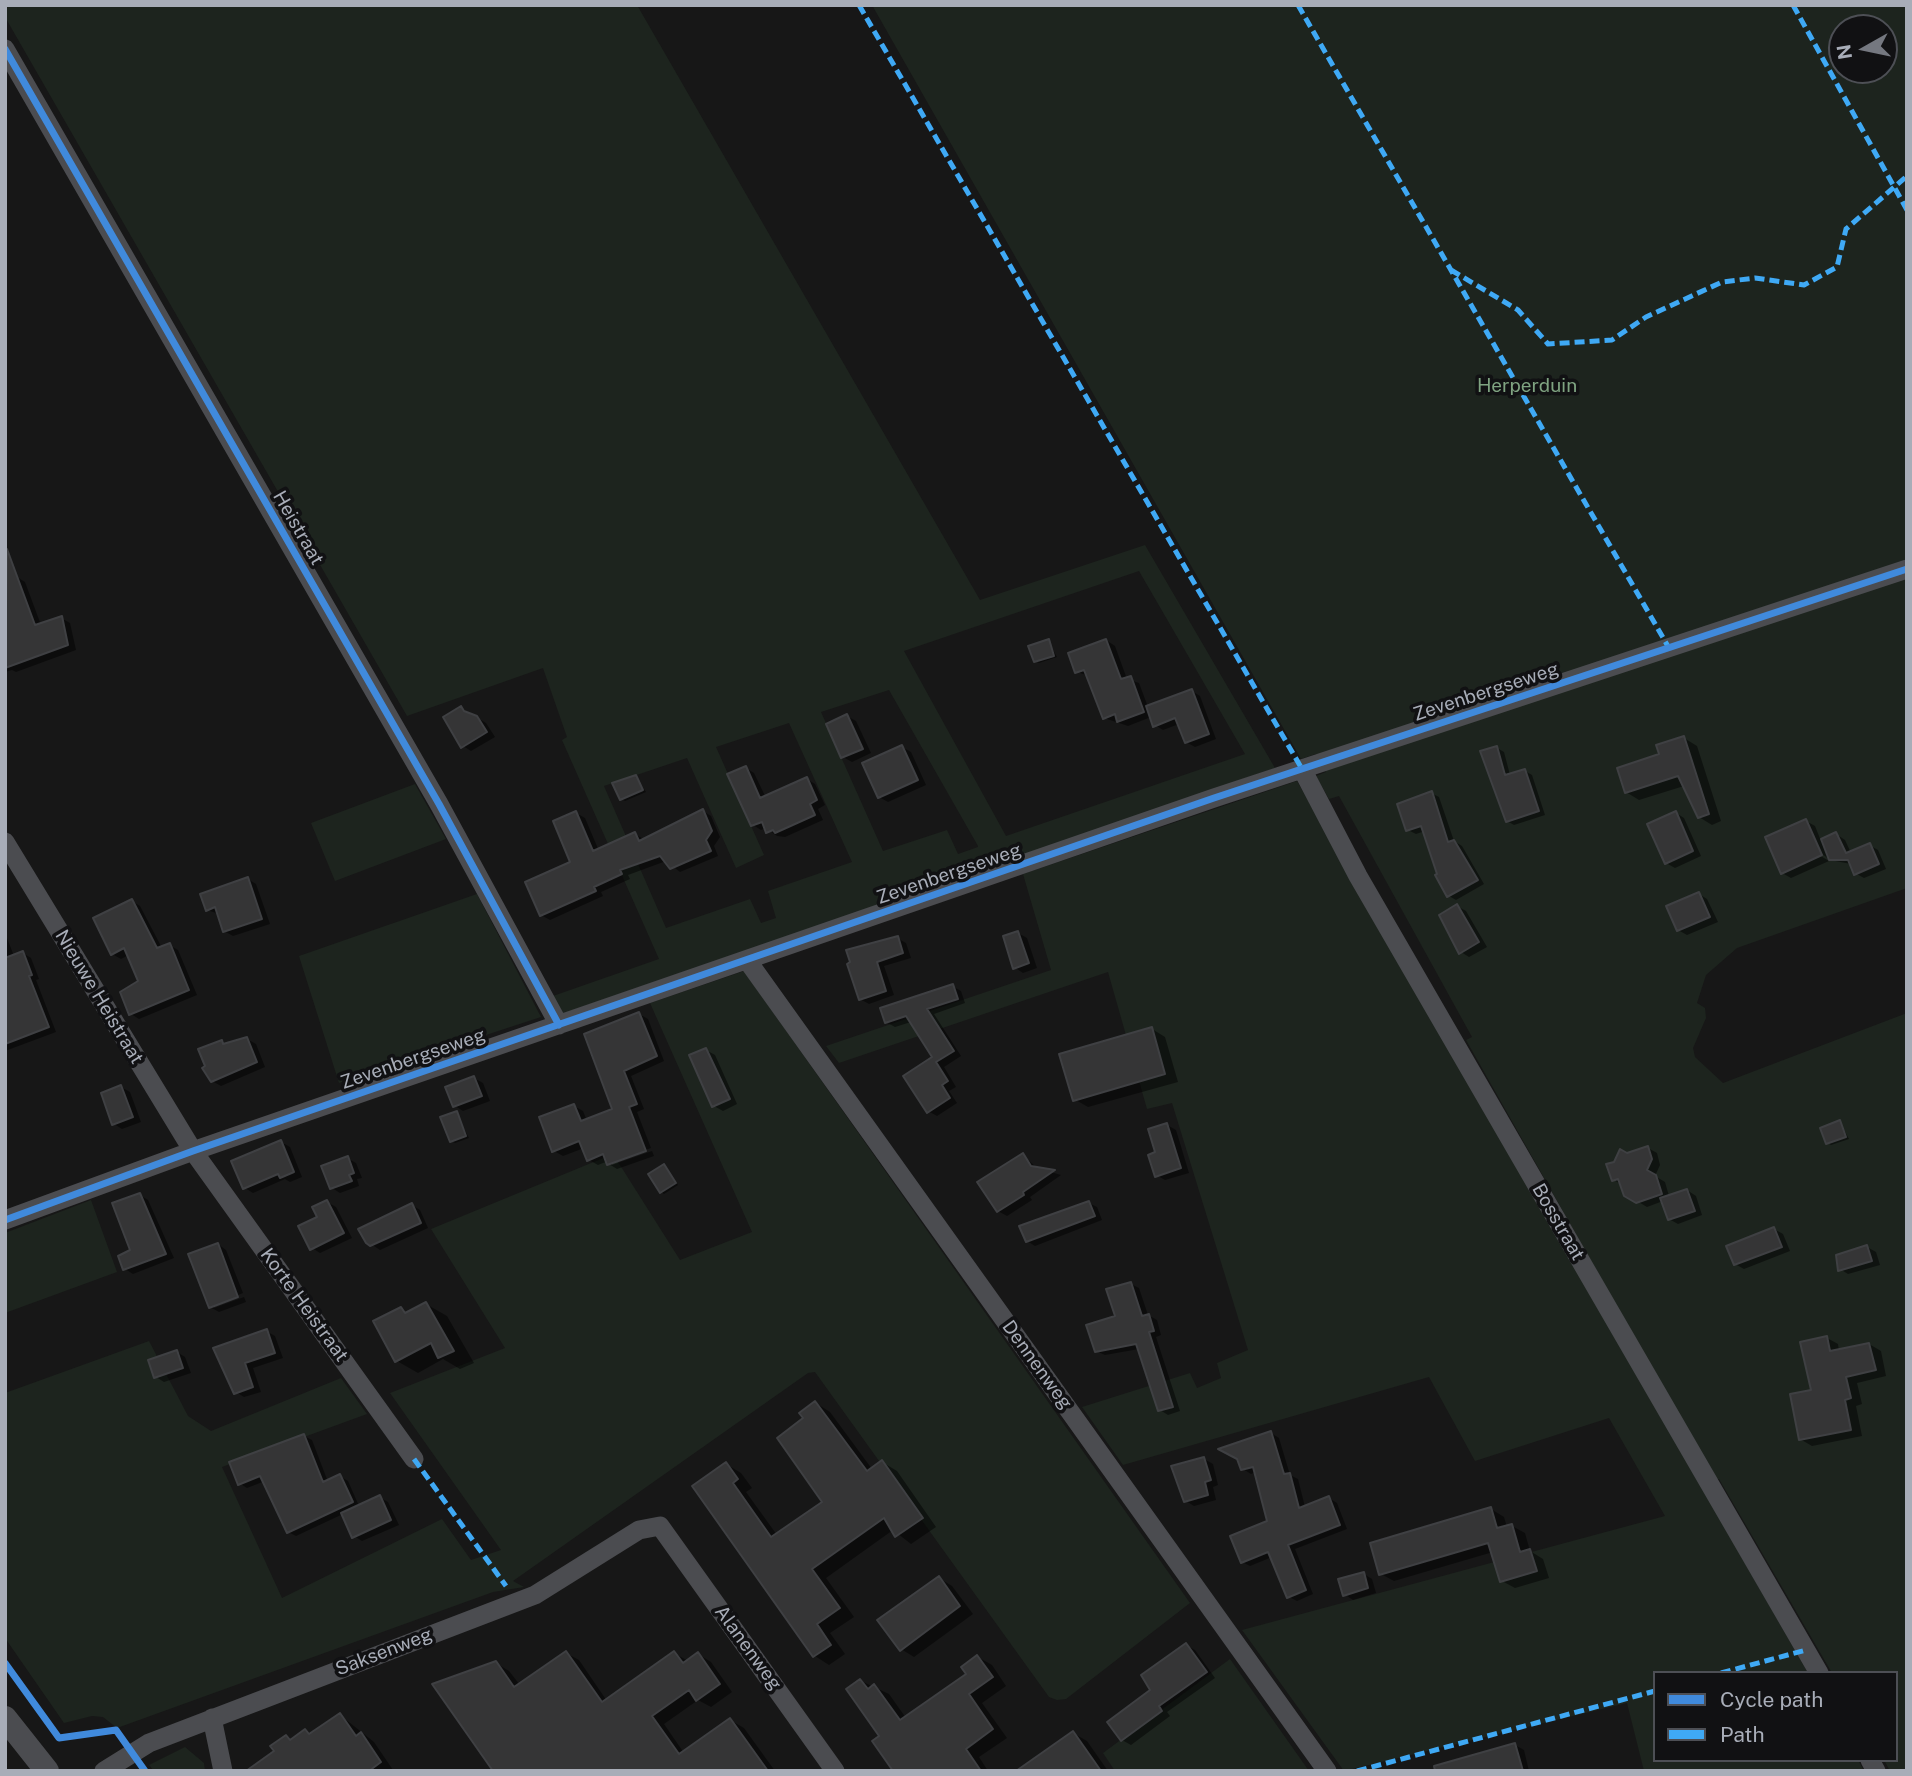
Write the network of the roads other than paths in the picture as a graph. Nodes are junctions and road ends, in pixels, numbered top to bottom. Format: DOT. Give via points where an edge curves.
graph roads {
  1 [pos="5,48"];
  2 [pos="1907,569"];
  3 [pos="1302,769"];
  4 [pos="5,842"];
  5 [pos="747,960"];
  6 [pos="559,1025"];
  7 [pos="193,1151"];
  8 [pos="5,1220"];
  9 [pos="414,1459"];
  10 [pos="660,1526"];
  11 [pos="1818,1671"];
  12 [pos="5,1718"];
  13 [pos="212,1718"];
  14 [pos="47,1771"];
  15 [pos="104,1771"];
  16 [pos="223,1771"];
  17 [pos="835,1771"];
  18 [pos="1327,1771"];
  1 -- 6 [label="street, Heistraat" via="432,792"];
  2 -- 3 [label="street, Zevenbergseweg"];
  3 -- 5 [label="street, Zevenbergseweg"];
  3 -- 11 [label="street, Bosstraat" via="1364,888"];
  4 -- 7 [label="street, Nieuwe Heistraat"];
  5 -- 6 [label="street, Zevenbergseweg"];
  5 -- 18 [label="street, Dennenweg"];
  6 -- 7 [label="street, Zevenbergseweg"];
  7 -- 8 [label="street, Zevenbergseweg"];
  7 -- 9 [label="street, Korte Heistraat"];
  10 -- 13 [label="street, Saksenweg" via="639,1530 535,1595"];
  10 -- 17 [label="street, Alanenweg"];
  12 -- 14 [label="street"];
  13 -- 15 [label="street, Saksenweg" via="149,1743"];
  13 -- 16 [label="street"];
}
